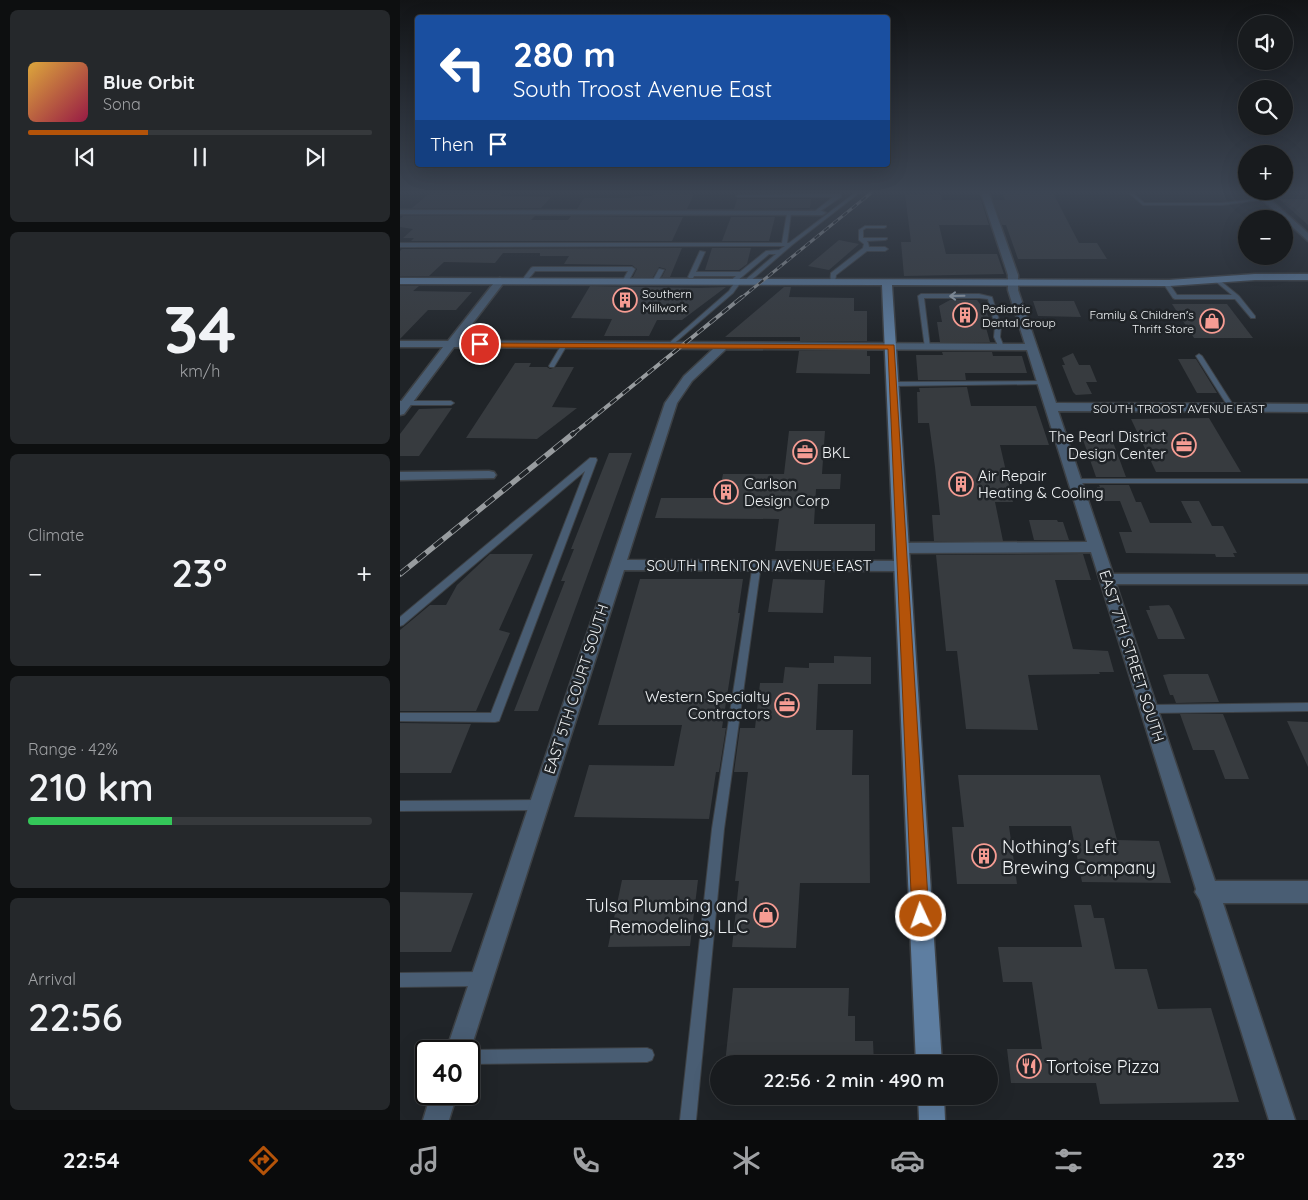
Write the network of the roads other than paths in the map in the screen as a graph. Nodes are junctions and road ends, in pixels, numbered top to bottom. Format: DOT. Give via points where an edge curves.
graph roads {
  1 [pos="786,245"];
  2 [pos="866,245"];
  3 [pos="1003,245"];
  4 [pos="866,249"];
  5 [pos="885,249"];
  6 [pos="702,252"];
  7 [pos="780,252"];
  8 [pos="565,269"];
  9 [pos="594,269"];
  10 [pos="661,270"];
  11 [pos="1308,276"];
  12 [pos="691,278"];
  13 [pos="740,280"];
  14 [pos="1217,280"];
  15 [pos="400,281"];
  16 [pos="500,281"];
  17 [pos="524,281"];
  18 [pos="556,281"];
  19 [pos="587,282"];
  20 [pos="625,282"];
  21 [pos="655,282"];
  22 [pos="832,283"];
  23 [pos="887,283"];
  24 [pos="1013,283"];
  25 [pos="1166,283"];
  26 [pos="1237,297"];
  27 [pos="1253,317"];
  28 [pos="400,344"];
  29 [pos="453,344"];
  30 [pos="564,345"];
  31 [pos="670,345"];
  32 [pos="724,346"];
  33 [pos="892,346"];
  34 [pos="1001,346"];
  35 [pos="1032,346"];
  36 [pos="927,347"];
  37 [pos="1199,356"];
  38 [pos="552,366"];
  39 [pos="1043,383"];
  40 [pos="893,384"];
  41 [pos="451,403"];
  42 [pos="402,406"];
  43 [pos="1050,407"];
  44 [pos="1232,408"];
  45 [pos="1308,408"];
  46 [pos="489,475"];
  47 [pos="400,476"];
  48 [pos="1074,481"];
  49 [pos="1308,481"];
  50 [pos="1096,546"];
  51 [pos="902,557"];
  52 [pos="757,564"];
  53 [pos="617,565"];
  54 [pos="1107,579"];
  55 [pos="1308,579"];
  56 [pos="400,622"];
  57 [pos="1308,707"];
  58 [pos="1149,709"];
  59 [pos="400,717"];
  60 [pos="539,805"];
  61 [pos="400,806"];
  62 [pos="1206,892"];
  63 [pos="1308,892"];
  64 [pos="482,979"];
  65 [pos="401,982"];
  66 [pos="462,1040"];
  67 [pos="647,1055"];
  68 [pos="929,1055"];
  69 [pos="480,1057"];
  70 [pos="441,1105"];
  71 [pos="931,1105"];
  72 [pos="436,1120"];
  73 [pos="688,1120"];
  74 [pos="932,1120"];
  75 [pos="1282,1120"];
  1 -- 7 [label="lane"];
  2 -- 4 [label="lane"];
  3 -- 24 [label="street, EAST 7TH STREET SOUTH"];
  4 -- 5 [label="lane"];
  4 -- 22 [label="lane" via="833,274"];
  6 -- 12 [label="lane"];
  7 -- 13 [label="lane"];
  7 -- 13 [label="lane" via="768,252"];
  8 -- 9 [label="lane"];
  8 -- 17 [label="lane" via="533,269"];
  8 -- 18 [label="lane"];
  9 -- 19 [label="lane"];
  9 -- 20 [label="lane" via="632,269"];
  10 -- 21 [label="lane"];
  11 -- 14 [label="main road"];
  12 -- 13 [label="main road"];
  12 -- 21 [label="main road"];
  13 -- 22 [label="main road"];
  13 -- 31 [label="lane" via="731,292"];
  14 -- 25 [label="main road"];
  14 -- 26 [label="lane"];
  15 -- 16 [label="main road"];
  16 -- 17 [label="main road"];
  16 -- 29 [label="street"];
  17 -- 18 [label="main road"];
  18 -- 19 [label="main road"];
  19 -- 20 [label="main road"];
  20 -- 21 [label="main road"];
  22 -- 23 [label="main road"];
  23 -- 24 [label="main road"];
  23 -- 33 [label="main road"];
  24 -- 25 [label="main road"];
  24 -- 35 [label="street, EAST 7TH STREET SOUTH"];
  25 -- 26 [label="lane" via="1175,297"];
  26 -- 27 [label="lane"];
  28 -- 29 [label="street"];
  29 -- 30 [label="street"];
  29 -- 42 [label="street"];
  30 -- 31 [label="street"];
  30 -- 38 [label="lane"];
  31 -- 32 [label="street"];
  32 -- 33 [label="street"];
  32 -- 53 [label="street, EAST 5TH COURT SOUTH" via="678,388"];
  33 -- 36 [label="street"];
  33 -- 40 [label="main road"];
  34 -- 35 [label="street"];
  34 -- 36 [label="street"];
  34 -- 36 [label="lane, one-way" via="990,298 920,296"];
  35 -- 39 [label="street, EAST 7TH STREET SOUTH"];
  37 -- 44 [label="lane"];
  39 -- 40 [label="lane"];
  39 -- 43 [label="street, EAST 7TH STREET SOUTH"];
  40 -- 51 [label="main road"];
  41 -- 42 [label="lane"];
  43 -- 44 [label="street, SOUTH TROOST AVENUE EAST"];
  43 -- 48 [label="street, EAST 7TH STREET SOUTH"];
  44 -- 45 [label="street, SOUTH TROOST AVENUE EAST"];
  46 -- 47 [label="street"];
  48 -- 49 [label="lane"];
  48 -- 50 [label="street, EAST 7TH STREET SOUTH"];
  50 -- 51 [label="street, SOUTH TRENTON AVENUE EAST"];
  50 -- 54 [label="street, EAST 7TH STREET SOUTH"];
  51 -- 52 [label="street, SOUTH TRENTON AVENUE EAST"];
  51 -- 68 [label="main road"];
  52 -- 53 [label="street, SOUTH TRENTON AVENUE EAST"];
  52 -- 73 [label="lane" via="718,829"];
  53 -- 60 [label="street, EAST 5TH COURT SOUTH"];
  54 -- 55 [label="street"];
  54 -- 58 [label="street, EAST 7TH STREET SOUTH"];
  56 -- 59 [label="lane" via="593,460 494,718"];
  57 -- 58 [label="lane"];
  58 -- 62 [label="street, EAST 7TH STREET SOUTH"];
  60 -- 61 [label="lane"];
  60 -- 64 [label="street, EAST 5TH COURT SOUTH"];
  62 -- 63 [label="street"];
  62 -- 75 [label="street, EAST 7TH STREET SOUTH"];
  64 -- 65 [label="lane"];
  64 -- 66 [label="street, EAST 5TH COURT SOUTH"];
  67 -- 69 [label="lane"];
  70 -- 72 [label="street"];
  71 -- 74 [label="main road"];
}
